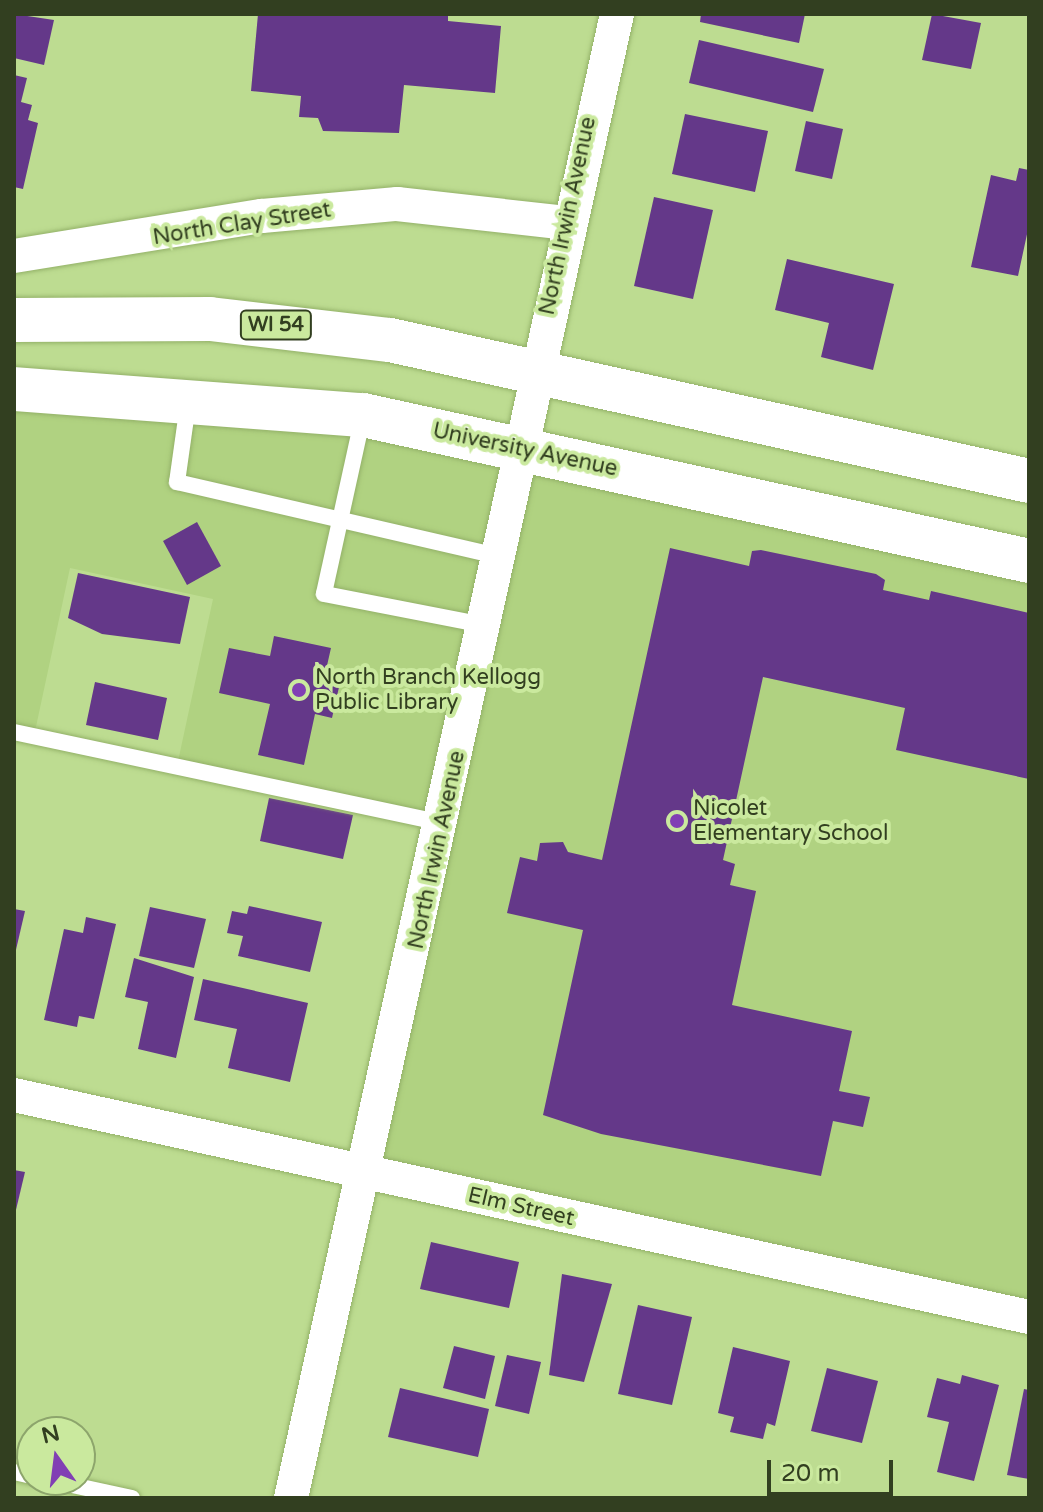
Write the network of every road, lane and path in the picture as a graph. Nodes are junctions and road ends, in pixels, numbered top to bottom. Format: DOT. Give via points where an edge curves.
graph roads {
  1 [pos="617,14"];
  2 [pos="566,223"];
  3 [pos="14,256"];
  4 [pos="14,320"];
  5 [pos="534,372"];
  6 [pos="14,389"];
  7 [pos="189,398"];
  8 [pos="363,415"];
  9 [pos="518,449"];
  10 [pos="1029,481"];
  11 [pos="340,520"];
  12 [pos="497,556"];
  13 [pos="1029,561"];
  14 [pos="483,625"];
  15 [pos="14,732"];
  16 [pos="444,823"];
  17 [pos="14,1095"];
  18 [pos="366,1172"];
  19 [pos="1029,1317"];
  20 [pos="96,1490"];
  21 [pos="132,1498"];
  22 [pos="291,1498"];
  1 -- 2 [label="street, North Irwin Avenue"];
  2 -- 3 [label="street, North Clay Street" via="397,204 262,216"];
  2 -- 5 [label="street, North Irwin Avenue"];
  4 -- 5 [label="main road, WI 54" via="137,316 303,327"];
  5 -- 9 [label="street, North Irwin Avenue"];
  5 -- 10 [label="main road, WI 54"];
  6 -- 7 [label="main road, University Avenue"];
  7 -- 8 [label="main road, University Avenue"];
  7 -- 11 [label="lane" via="177,482"];
  8 -- 9 [label="main road, University Avenue"];
  8 -- 11 [label="lane"];
  9 -- 12 [label="street, North Irwin Avenue"];
  9 -- 13 [label="main road, University Avenue"];
  11 -- 12 [label="lane"];
  11 -- 14 [label="lane" via="324,594"];
  12 -- 14 [label="street, North Irwin Avenue"];
  14 -- 16 [label="street, North Irwin Avenue"];
  15 -- 16 [label="lane"];
  16 -- 18 [label="street, North Irwin Avenue"];
  17 -- 18 [label="street, Elm Street"];
  18 -- 19 [label="street, Elm Street"];
  18 -- 22 [label="street, North Irwin Avenue"];
  20 -- 21 [label="lane"];
}
